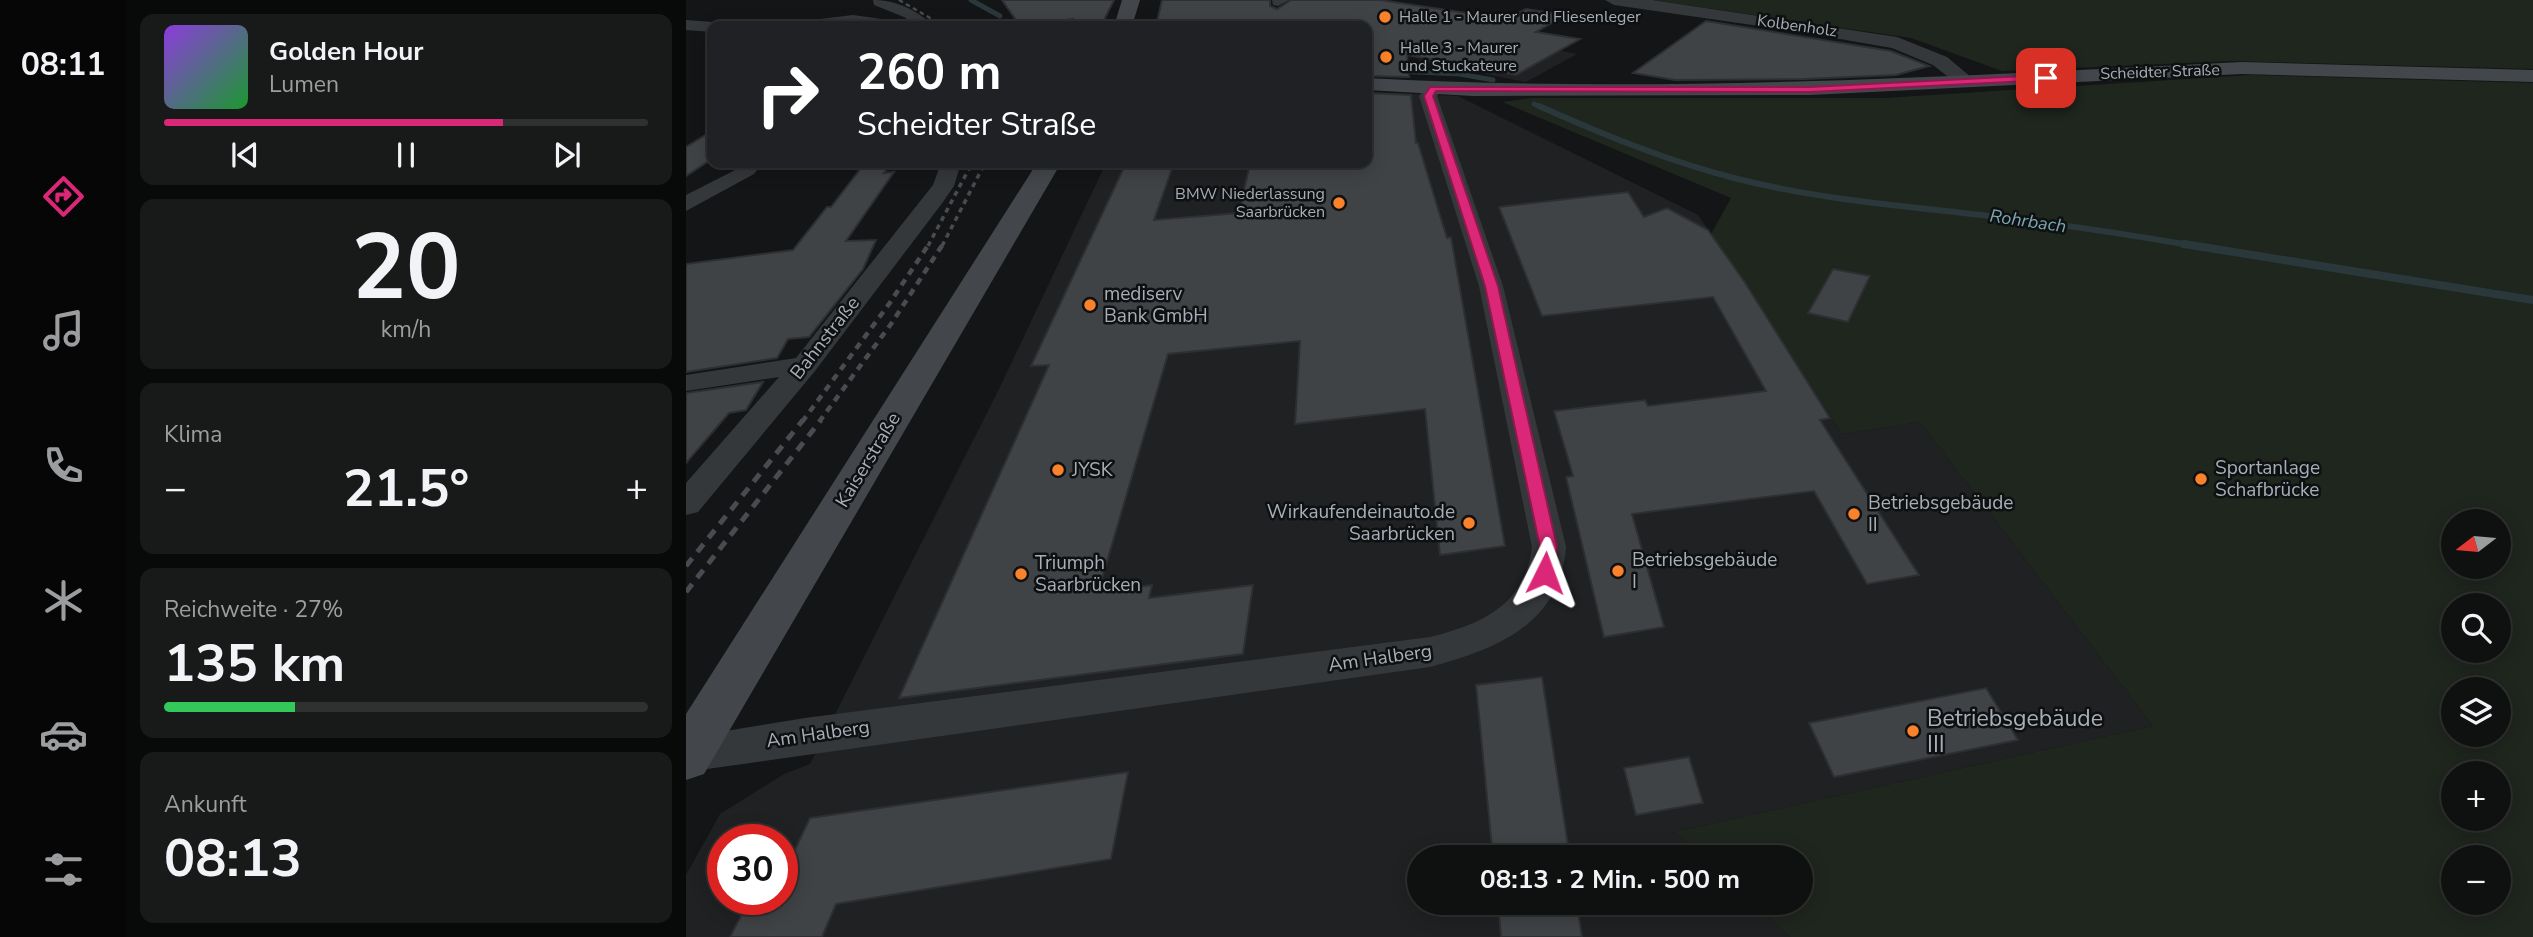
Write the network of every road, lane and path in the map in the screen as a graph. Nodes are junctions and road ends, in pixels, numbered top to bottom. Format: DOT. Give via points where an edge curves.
graph roads {
  1 [pos="871,0"];
  2 [pos="1130,0"];
  3 [pos="1614,0"];
  4 [pos="839,21"];
  5 [pos="865,21"];
  6 [pos="918,21"];
  7 [pos="1124,21"];
  8 [pos="686,25"];
  9 [pos="707,27"];
  10 [pos="2533,76"];
  11 [pos="1968,83"];
  12 [pos="1372,84"];
  13 [pos="1433,89"];
  14 [pos="949,168"];
  15 [pos="1046,168"];
  16 [pos="747,170"];
  17 [pos="686,204"];
  18 [pos="805,365"];
  19 [pos="686,383"];
  20 [pos="686,504"];
  21 [pos="687,756"];
  1 -- 6 [label="street"];
  2 -- 7 [label="main road"];
  3 -- 11 [label="street, Kolbenholz" via="1874,37 1927,53"];
  4 -- 5 [label="street"];
  8 -- 9 [label="street"];
  10 -- 11 [label="main road, Scheidter Straße" via="2242,68"];
  11 -- 13 [label="main road, Scheidter Straße" via="1810,89"];
  12 -- 13 [label="main road, Scheidter Straße"];
  13 -- 21 [label="street, Am Halberg" via="1428,96 1491,286 1549,547 1545,573 1528,604 1491,631 1430,652 818,734"];
  14 -- 18 [label="street, Bahnstraße" via="939,192"];
  15 -- 21 [label="main road, Kaiserstraße"];
  16 -- 17 [label="street"];
  18 -- 19 [label="street"];
  18 -- 20 [label="street, Bahnstraße"];
}
